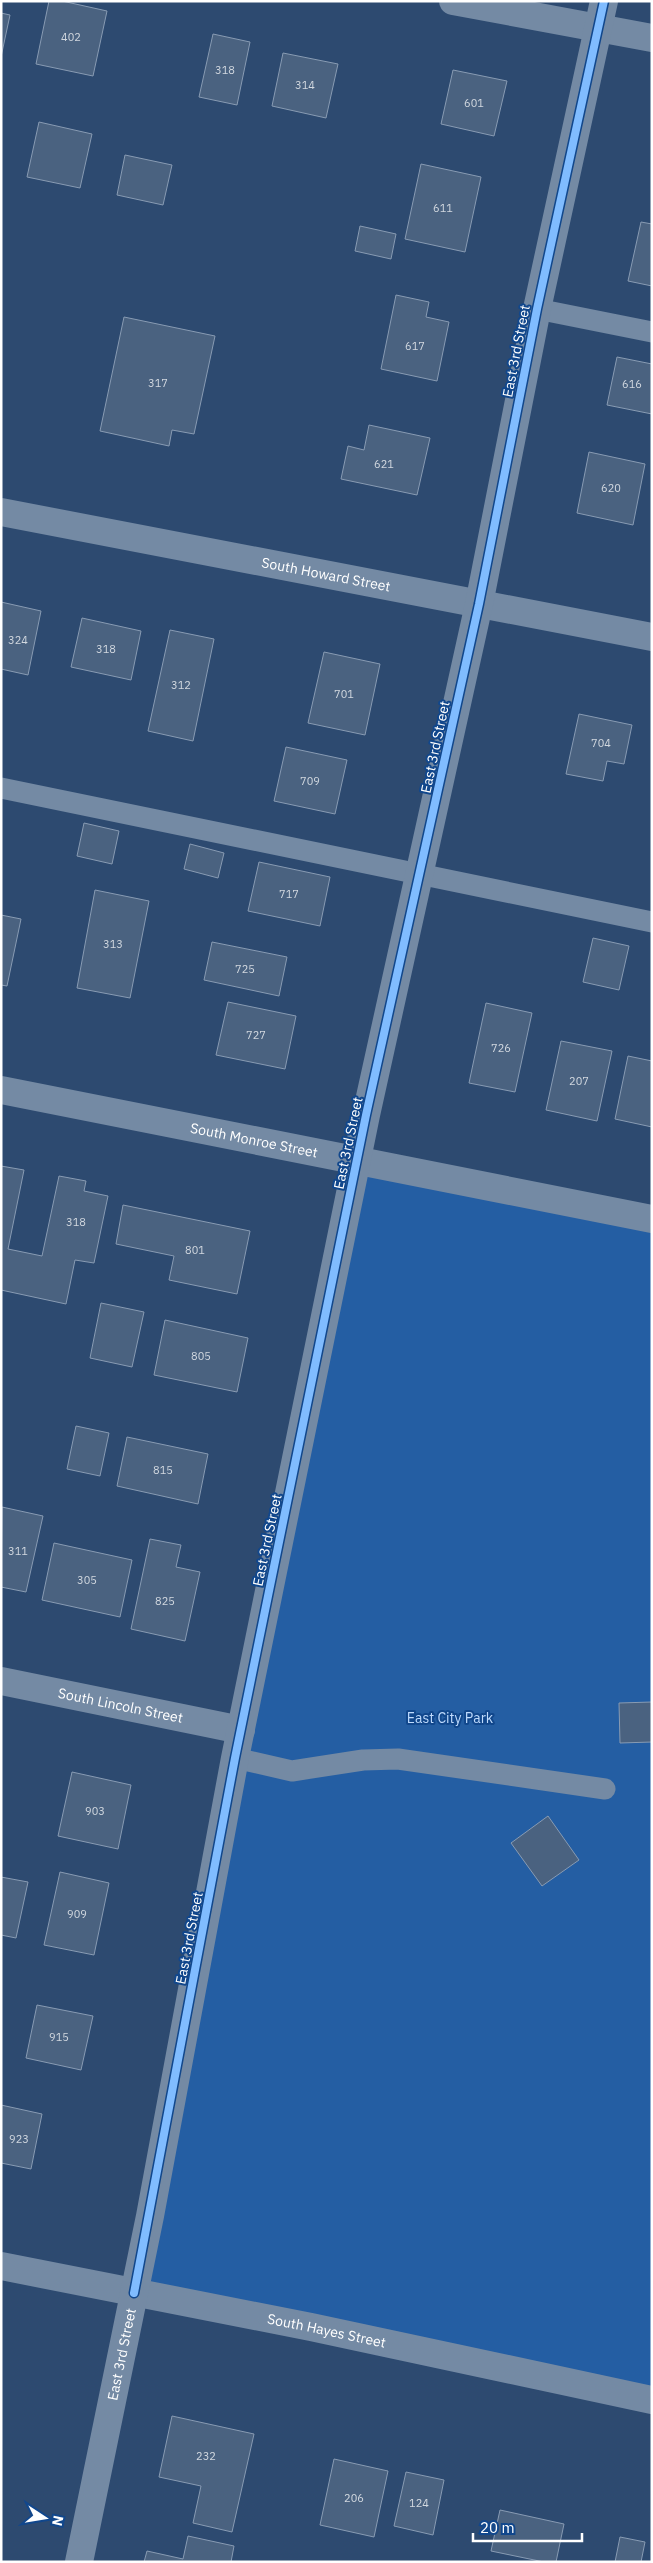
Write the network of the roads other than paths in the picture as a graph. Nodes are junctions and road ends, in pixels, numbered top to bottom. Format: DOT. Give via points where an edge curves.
graph roads {
  1 [pos="453,1"];
  2 [pos="602,14"];
  3 [pos="652,38"];
  4 [pos="537,309"];
  5 [pos="652,332"];
  6 [pos="1,512"];
  7 [pos="479,604"];
  8 [pos="652,637"];
  9 [pos="1,788"];
  10 [pos="420,874"];
  11 [pos="652,922"];
  12 [pos="1,1090"];
  13 [pos="357,1160"];
  14 [pos="652,1219"];
  15 [pos="1,1681"];
  16 [pos="241,1730"];
  17 [pos="235,1758"];
  18 [pos="605,1789"];
  19 [pos="1,2266"];
  20 [pos="134,2294"];
  21 [pos="652,2400"];
  22 [pos="79,2562"];
  1 -- 2 [label="street"];
  2 -- 3 [label="street"];
  2 -- 4 [label="street, East 3rd Street"];
  4 -- 5 [label="lane"];
  4 -- 7 [label="street, East 3rd Street"];
  6 -- 7 [label="street, South Howard Street"];
  7 -- 8 [label="street, South Howard Street"];
  7 -- 10 [label="street, East 3rd Street"];
  9 -- 10 [label="lane"];
  10 -- 11 [label="lane"];
  10 -- 13 [label="street, East 3rd Street"];
  12 -- 13 [label="street, South Monroe Street"];
  13 -- 14 [label="street, South Monroe Street"];
  13 -- 16 [label="street, East 3rd Street"];
  15 -- 16 [label="street, South Lincoln Street"];
  16 -- 17 [label="street, East 3rd Street"];
  17 -- 18 [label="lane" via="292,1771 363,1760 398,1759"];
  17 -- 20 [label="street, East 3rd Street"];
  19 -- 20 [label="street, South Hayes Street"];
  20 -- 21 [label="street, South Hayes Street" via="311,2326"];
  20 -- 22 [label="street, East 3rd Street"];
}
